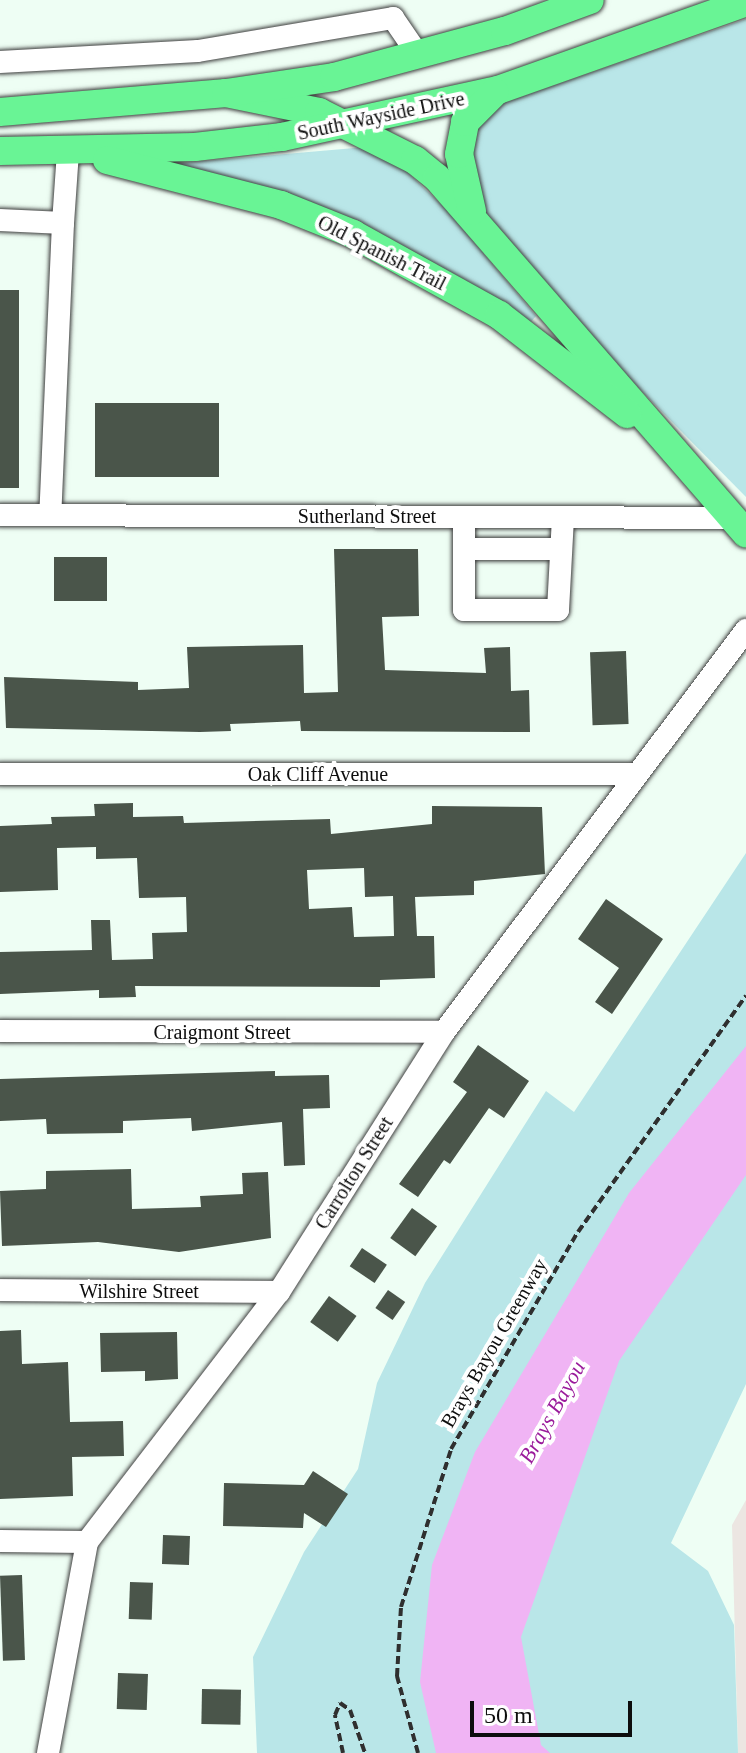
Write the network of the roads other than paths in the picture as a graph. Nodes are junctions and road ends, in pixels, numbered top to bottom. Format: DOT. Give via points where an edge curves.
graph roads {
  1 [pos="590,0"];
  2 [pos="746,2"];
  3 [pos="419,56"];
  4 [pos="0,62"];
  5 [pos="498,90"];
  6 [pos="226,93"];
  7 [pos="0,112"];
  8 [pos="343,124"];
  9 [pos="0,151"];
  10 [pos="69,152"];
  11 [pos="0,220"];
  12 [pos="475,220"];
  13 [pos="63,223"];
  14 [pos="654,434"];
  15 [pos="0,515"];
  16 [pos="50,515"];
  17 [pos="464,517"];
  18 [pos="563,517"];
  19 [pos="740,526"];
  20 [pos="464,549"];
  21 [pos="561,549"];
  22 [pos="746,630"];
  23 [pos="0,774"];
  24 [pos="635,774"];
  25 [pos="0,1031"];
  26 [pos="444,1032"];
  27 [pos="0,1290"];
  28 [pos="279,1292"];
  29 [pos="0,1541"];
  30 [pos="87,1542"];
  31 [pos="48,1753"];
  1 -- 3 [label="main road"];
  2 -- 5 [label="main road, South Wayside Drive"];
  3 -- 4 [label="street" via="393,18 198,51"];
  3 -- 6 [label="main road"];
  5 -- 8 [label="main road, South Wayside Drive"];
  5 -- 12 [label="main road" via="465,122 459,154"];
  6 -- 7 [label="main road"];
  6 -- 8 [label="main road, Old Spanish Trail" via="319,112"];
  8 -- 10 [label="main road, South Wayside Drive" via="195,147"];
  8 -- 12 [label="main road, Old Spanish Trail" via="415,160"];
  9 -- 10 [label="main road, South Wayside Drive"];
  10 -- 13 [label="street"];
  10 -- 14 [label="main road, Old Spanish Trail" via="281,205 353,234 550,349"];
  11 -- 13 [label="street"];
  12 -- 14 [label="main road, Old Spanish Trail"];
  13 -- 16 [label="street"];
  14 -- 19 [label="main road, Old Spanish Trail"];
  15 -- 16 [label="street, Sutherland Street"];
  16 -- 17 [label="street, Sutherland Street"];
  17 -- 18 [label="street, Sutherland Street"];
  17 -- 20 [label="street"];
  18 -- 19 [label="street, Sutherland Street"];
  18 -- 21 [label="street"];
  20 -- 21 [label="street"];
  20 -- 21 [label="street" via="464,610 558,610"];
  22 -- 24 [label="street, Carrolton Street"];
  23 -- 24 [label="street, Oak Cliff Avenue"];
  24 -- 26 [label="street, Carrolton Street"];
  25 -- 26 [label="street, Craigmont Street"];
  26 -- 28 [label="street, Carrolton Street"];
  27 -- 28 [label="street, Wilshire Street"];
  28 -- 30 [label="street, Carrolton Street"];
  29 -- 30 [label="street"];
  30 -- 31 [label="street, Carrolton Street"];
}
